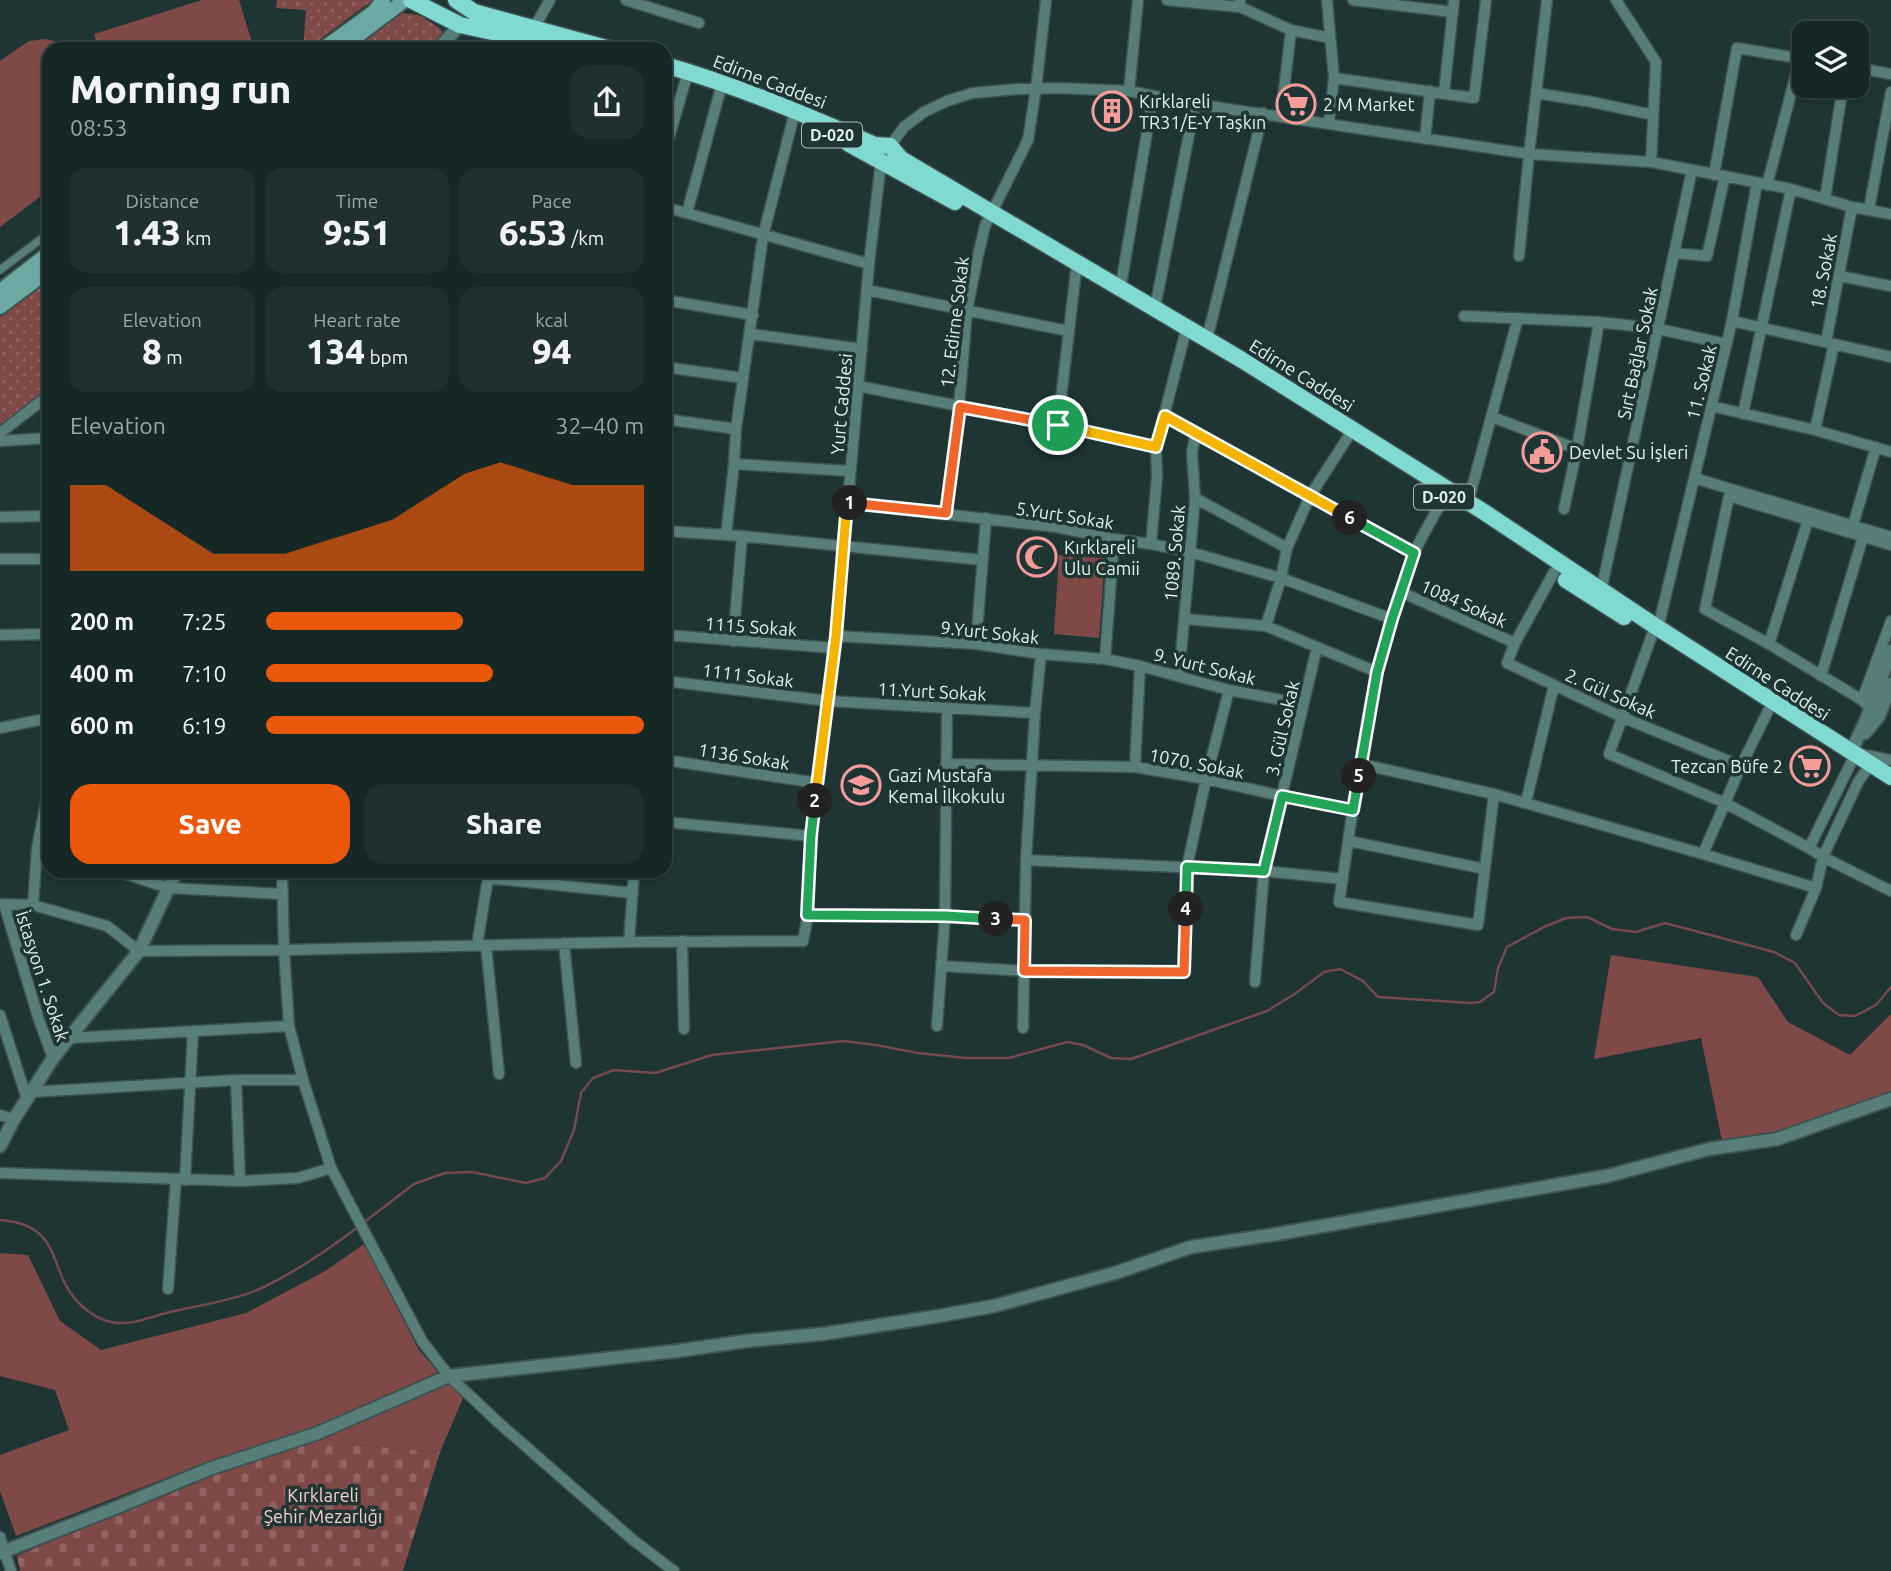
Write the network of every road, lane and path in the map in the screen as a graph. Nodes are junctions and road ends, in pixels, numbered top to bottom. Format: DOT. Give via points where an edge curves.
graph roads {
  1 [pos="383,0"];
  2 [pos="405,0"];
  3 [pos="411,0"];
  4 [pos="456,0"];
  5 [pos="550,0"];
  6 [pos="626,0"];
  7 [pos="1046,0"];
  8 [pos="1138,0"];
  9 [pos="1167,0"];
  10 [pos="1327,0"];
  11 [pos="1353,0"];
  12 [pos="1454,0"];
  13 [pos="1486,0"];
  14 [pos="1547,0"];
  15 [pos="1616,0"];
  16 [pos="1240,3"];
  17 [pos="1453,12"];
  18 [pos="699,23"];
  19 [pos="534,27"];
  20 [pos="1291,30"];
  21 [pos="452,37"];
  22 [pos="1330,38"];
  23 [pos="333,42"];
  24 [pos="349,42"];
  25 [pos="502,42"];
  26 [pos="586,42"];
  27 [pos="1792,57"];
  28 [pos="672,67"];
  29 [pos="1869,70"];
  30 [pos="1891,74"];
  31 [pos="672,75"];
  32 [pos="1334,78"];
  33 [pos="686,79"];
  34 [pos="1037,89"];
  35 [pos="1792,90"];
  36 [pos="720,91"];
  37 [pos="1129,91"];
  38 [pos="1430,91"];
  39 [pos="1891,92"];
  40 [pos="1444,93"];
  41 [pos="1536,93"];
  42 [pos="1153,97"];
  43 [pos="1841,98"];
  44 [pos="1195,104"];
  45 [pos="1263,113"];
  46 [pos="1653,115"];
  47 [pos="1281,116"];
  48 [pos="793,119"];
  49 [pos="1329,123"];
  50 [pos="672,127"];
  51 [pos="1425,139"];
  52 [pos="885,154"];
  53 [pos="1529,154"];
  54 [pos="1651,162"];
  55 [pos="1692,170"];
  56 [pos="1719,176"];
  57 [pos="1762,184"];
  58 [pos="1791,189"];
  59 [pos="1825,199"];
  60 [pos="1852,207"];
  61 [pos="672,209"];
  62 [pos="1869,209"];
  63 [pos="687,213"];
  64 [pos="1891,214"];
  65 [pos="990,216"];
  66 [pos="764,236"];
  67 [pos="42,238"];
  68 [pos="1675,253"];
  69 [pos="1519,256"];
  70 [pos="42,258"];
  71 [pos="869,264"];
  72 [pos="0,270"];
  73 [pos="1076,271"];
  74 [pos="42,275"];
  75 [pos="1839,276"];
  76 [pos="1891,286"];
  77 [pos="867,290"];
  78 [pos="0,291"];
  79 [pos="1118,291"];
  80 [pos="672,301"];
  81 [pos="0,307"];
  82 [pos="1155,308"];
  83 [pos="967,311"];
  84 [pos="752,315"];
  85 [pos="1464,316"];
  86 [pos="1518,318"];
  87 [pos="1732,321"];
  88 [pos="1600,322"];
  89 [pos="1760,327"];
  90 [pos="1659,329"];
  91 [pos="1068,331"];
  92 [pos="751,334"];
  93 [pos="1185,334"];
  94 [pos="1207,339"];
  95 [pos="1830,343"];
  96 [pos="1726,344"];
  97 [pos="862,349"];
  98 [pos="1891,357"];
  99 [pos="672,368"];
  100 [pos="744,378"];
  101 [pos="858,386"];
  102 [pos="42,400"];
  103 [pos="1711,406"];
  104 [pos="960,407"];
  105 [pos="1743,414"];
  106 [pos="1165,416"];
  107 [pos="1492,417"];
  108 [pos="672,420"];
  109 [pos="1058,425"];
  110 [pos="736,429"];
  111 [pos="1815,430"];
  112 [pos="1196,432"];
  113 [pos="0,433"];
  114 [pos="1348,437"];
  115 [pos="42,438"];
  116 [pos="0,441"];
  117 [pos="1156,447"];
  118 [pos="1876,447"];
  119 [pos="1577,449"];
  120 [pos="1891,452"];
  121 [pos="734,464"];
  122 [pos="850,471"];
  123 [pos="1694,478"];
  124 [pos="1470,495"];
  125 [pos="1310,496"];
  126 [pos="1195,498"];
  127 [pos="1444,498"];
  128 [pos="847,503"];
  129 [pos="1564,509"];
  130 [pos="946,513"];
  131 [pos="42,516"];
  132 [pos="0,517"];
  133 [pos="986,519"];
  134 [pos="1808,520"];
  135 [pos="1853,525"];
  136 [pos="672,532"];
  137 [pos="726,536"];
  138 [pos="742,536"];
  139 [pos="1863,537"];
  140 [pos="1891,537"];
  141 [pos="1114,539"];
  142 [pos="1151,544"];
  143 [pos="1891,545"];
  144 [pos="843,547"];
  145 [pos="1287,548"];
  146 [pos="1190,552"];
  147 [pos="1414,553"];
  148 [pos="0,559"];
  149 [pos="42,559"];
  150 [pos="983,560"];
  151 [pos="1554,572"];
  152 [pos="1281,578"];
  153 [pos="1604,582"];
  154 [pos="1401,592"];
  155 [pos="1185,619"];
  156 [pos="1392,619"];
  157 [pos="1891,621"];
  158 [pos="1266,625"];
  159 [pos="1655,632"];
  160 [pos="42,634"];
  161 [pos="0,635"];
  162 [pos="672,636"];
  163 [pos="836,636"];
  164 [pos="733,641"];
  165 [pos="1515,643"];
  166 [pos="1769,643"];
  167 [pos="976,644"];
  168 [pos="835,648"];
  169 [pos="1317,648"];
  170 [pos="1891,650"];
  171 [pos="1041,654"];
  172 [pos="1105,659"];
  173 [pos="1140,666"];
  174 [pos="1377,672"];
  175 [pos="1179,676"];
  176 [pos="1821,676"];
  177 [pos="672,682"];
  178 [pos="1891,684"];
  179 [pos="1554,685"];
  180 [pos="1230,690"];
  181 [pos="828,701"];
  182 [pos="1303,704"];
  183 [pos="1866,704"];
  184 [pos="947,708"];
  185 [pos="1768,711"];
  186 [pos="1035,713"];
  187 [pos="1622,717"];
  188 [pos="42,719"];
  189 [pos="0,727"];
  190 [pos="1852,754"];
  191 [pos="1891,760"];
  192 [pos="672,761"];
  193 [pos="946,764"];
  194 [pos="1361,764"];
  195 [pos="1032,766"];
  196 [pos="1741,766"];
  197 [pos="1135,767"];
  198 [pos="1865,772"];
  199 [pos="1891,777"];
  200 [pos="1206,779"];
  201 [pos="817,783"];
  202 [pos="1891,789"];
  203 [pos="1494,794"];
  204 [pos="1282,796"];
  205 [pos="1526,802"];
  206 [pos="1725,803"];
  207 [pos="1353,810"];
  208 [pos="42,823"];
  209 [pos="672,823"];
  210 [pos="811,836"];
  211 [pos="1349,841"];
  212 [pos="37,848"];
  213 [pos="1809,848"];
  214 [pos="42,849"];
  215 [pos="1703,853"];
  216 [pos="1823,857"];
  217 [pos="1026,859"];
  218 [pos="1187,867"];
  219 [pos="1485,869"];
  220 [pos="1264,871"];
  221 [pos="138,878"];
  222 [pos="173,878"];
  223 [pos="282,878"];
  224 [pos="488,878"];
  225 [pos="512,878"];
  226 [pos="634,878"];
  227 [pos="1343,879"];
  228 [pos="168,888"];
  229 [pos="1816,888"];
  230 [pos="1891,891"];
  231 [pos="633,893"];
  232 [pos="283,894"];
  233 [pos="2,904"];
  234 [pos="33,905"];
  235 [pos="807,915"];
  236 [pos="945,916"];
  237 [pos="1025,920"];
  238 [pos="1796,935"];
  239 [pos="681,941"];
  240 [pos="629,942"];
  241 [pos="564,943"];
  242 [pos="481,945"];
  243 [pos="284,950"];
  244 [pos="139,951"];
  245 [pos="941,966"];
  246 [pos="1024,971"];
  247 [pos="1255,982"];
  248 [pos="0,1015"];
  249 [pos="289,1026"];
  250 [pos="937,1026"];
  251 [pos="1023,1028"];
  252 [pos="684,1029"];
  253 [pos="193,1031"];
  254 [pos="70,1038"];
  255 [pos="53,1058"];
  256 [pos="576,1062"];
  257 [pos="499,1074"];
  258 [pos="236,1080"];
  259 [pos="303,1080"];
  260 [pos="189,1083"];
  261 [pos="29,1096"];
  262 [pos="1891,1100"];
  263 [pos="0,1115"];
  264 [pos="14,1119"];
  265 [pos="0,1146"];
  266 [pos="331,1168"];
  267 [pos="0,1172"];
  268 [pos="181,1180"];
  269 [pos="240,1181"];
  270 [pos="168,1289"];
  271 [pos="449,1376"];
  272 [pos="0,1537"];
  273 [pos="3,1553"];
  274 [pos="11,1571"];
  275 [pos="674,1571"];
  1 -- 23 [label="main road"];
  2 -- 24 [label="main road"];
  3 -- 21 [label="highway"];
  4 -- 19 [label="highway" via="474,12"];
  5 -- 19 [label="street"];
  6 -- 18 [label="street"];
  7 -- 34 [label="street, 12. Edirne Sokak"];
  8 -- 37 [label="street"];
  9 -- 16 [label="street"];
  10 -- 22 [label="street"];
  11 -- 17 [label="street"];
  12 -- 17 [label="street"];
  13 -- 40 [label="street" via="1474,98"];
  14 -- 41 [label="street"];
  15 -- 46 [label="street" via="1656,62"];
  16 -- 20 [label="street"];
  17 -- 40 [label="street"];
  19 -- 26 [label="highway"];
  20 -- 22 [label="street"];
  20 -- 47 [label="street"];
  21 -- 25 [label="highway"];
  22 -- 32 [label="street"];
  27 -- 56 [label="street" via="1737,48"];
  28 -- 52 [label="highway, Edirne Caddesi / D-020" via="731,85"];
  29 -- 30 [label="street"];
  31 -- 33 [label="highway, Edirne Caddesi / D-020"];
  32 -- 38 [label="street"];
  32 -- 49 [label="street"];
  33 -- 36 [label="highway, Edirne Caddesi / D-020"];
  33 -- 50 [label="street"];
  34 -- 37 [label="street"];
  34 -- 52 [label="street" via="973,93 947,101 913,119"];
  34 -- 65 [label="street, 12. Edirne Sokak" via="1028,140"];
  35 -- 57 [label="street, 11. Sokak"];
  36 -- 48 [label="highway, Edirne Caddesi / D-020"];
  36 -- 63 [label="street"];
  37 -- 42 [label="street"];
  38 -- 40 [label="street"];
  38 -- 51 [label="street"];
  39 -- 62 [label="street"];
  41 -- 46 [label="street"];
  41 -- 53 [label="street"];
  42 -- 44 [label="street"];
  42 -- 79 [label="street"];
  43 -- 59 [label="street"];
  44 -- 45 [label="street"];
  44 -- 82 [label="street"];
  45 -- 47 [label="street"];
  45 -- 94 [label="street"];
  46 -- 54 [label="street"];
  47 -- 49 [label="street"];
  48 -- 52 [label="highway, Edirne Caddesi / D-020"];
  48 -- 66 [label="street"];
  49 -- 51 [label="street"];
  51 -- 53 [label="street"];
  52 -- 65 [label="highway, Edirne Caddesi"];
  52 -- 71 [label="street, Yurt Caddesi"];
  53 -- 54 [label="street"];
  53 -- 69 [label="street"];
  54 -- 55 [label="street"];
  55 -- 56 [label="street"];
  55 -- 68 [label="street, Sırt Bağlar Sokak"];
  56 -- 57 [label="street"];
  56 -- 68 [label="street" via="1707,256"];
  57 -- 58 [label="street"];
  57 -- 87 [label="street, 11. Sokak"];
  58 -- 59 [label="street"];
  58 -- 89 [label="street"];
  59 -- 60 [label="street"];
  60 -- 62 [label="street"];
  60 -- 75 [label="street, 18. Sokak"];
  61 -- 63 [label="street"];
  62 -- 64 [label="street"];
  63 -- 66 [label="street"];
  65 -- 73 [label="highway, Edirne Caddesi / D-020"];
  65 -- 79 [label="highway, Edirne Caddesi"];
  65 -- 83 [label="street, 12. Edirne Sokak"];
  66 -- 71 [label="street"];
  66 -- 84 [label="street"];
  67 -- 72 [label="street"];
  68 -- 90 [label="street, Sırt Bağlar Sokak"];
  70 -- 78 [label="main road"];
  71 -- 77 [label="street, Yurt Caddesi"];
  73 -- 79 [label="highway, Edirne Caddesi / D-020"];
  73 -- 91 [label="street"];
  74 -- 81 [label="main road"];
  75 -- 76 [label="street"];
  75 -- 95 [label="street, 18. Sokak"];
  77 -- 83 [label="street"];
  77 -- 97 [label="street, Yurt Caddesi"];
  79 -- 82 [label="highway, Edirne Caddesi"];
  79 -- 93 [label="highway, Edirne Caddesi / D-020"];
  80 -- 84 [label="street"];
  82 -- 94 [label="highway, Edirne Caddesi"];
  83 -- 91 [label="street"];
  83 -- 104 [label="street, 12. Edirne Sokak"];
  84 -- 92 [label="street"];
  85 -- 86 [label="street"];
  86 -- 88 [label="street"];
  86 -- 107 [label="street"];
  87 -- 89 [label="street"];
  87 -- 96 [label="street, 11. Sokak"];
  88 -- 90 [label="street"];
  88 -- 119 [label="street"];
  89 -- 95 [label="street"];
  89 -- 105 [label="street"];
  90 -- 96 [label="street"];
  90 -- 153 [label="street, Sırt Bağlar Sokak"];
  91 -- 109 [label="street"];
  92 -- 97 [label="street"];
  92 -- 100 [label="street"];
  93 -- 106 [label="street"];
  93 -- 114 [label="highway, Edirne Caddesi / D-020"];
  94 -- 159 [label="highway, Edirne Caddesi" via="1484,512"];
  95 -- 98 [label="street"];
  95 -- 111 [label="street, 18. Sokak"];
  96 -- 103 [label="street, 11. Sokak"];
  97 -- 101 [label="street, Yurt Caddesi"];
  99 -- 100 [label="street"];
  100 -- 110 [label="street"];
  101 -- 104 [label="street"];
  101 -- 122 [label="street, Yurt Caddesi"];
  102 -- 113 [label="street"];
  103 -- 105 [label="street"];
  103 -- 123 [label="street, 11. Sokak"];
  104 -- 109 [label="street"];
  104 -- 130 [label="street, 12. Edirne Sokak"];
  105 -- 111 [label="street"];
  106 -- 112 [label="street"];
  106 -- 117 [label="street"];
  107 -- 119 [label="street"];
  107 -- 124 [label="street"];
  108 -- 110 [label="street"];
  109 -- 117 [label="street"];
  110 -- 121 [label="street"];
  111 -- 118 [label="street"];
  112 -- 125 [label="street"];
  112 -- 126 [label="street, 1089. Sokak" via="1192,452"];
  114 -- 125 [label="street"];
  114 -- 127 [label="highway, Edirne Caddesi / D-020"];
  115 -- 116 [label="street"];
  117 -- 142 [label="street"];
  118 -- 120 [label="street"];
  118 -- 135 [label="street"];
  119 -- 129 [label="street"];
  121 -- 122 [label="street"];
  121 -- 137 [label="street"];
  122 -- 128 [label="street, Yurt Caddesi"];
  123 -- 135 [label="street"];
  123 -- 159 [label="street, 11. Sokak"];
  125 -- 145 [label="street"];
  125 -- 147 [label="street"];
  126 -- 145 [label="street"];
  126 -- 146 [label="street, 1089. Sokak"];
  127 -- 147 [label="street"];
  127 -- 151 [label="highway, Edirne Caddesi / D-020"];
  128 -- 130 [label="street, 5.Yurt Sokak"];
  128 -- 144 [label="street, Yurt Caddesi"];
  130 -- 133 [label="street, 5.Yurt Sokak"];
  131 -- 132 [label="street"];
  133 -- 141 [label="street, 5.Yurt Sokak"];
  133 -- 150 [label="street"];
  134 -- 139 [label="street"];
  134 -- 166 [label="street"];
  134 -- 166 [label="street" via="1729,496 1705,609"];
  135 -- 140 [label="street"];
  136 -- 137 [label="street"];
  137 -- 138 [label="street"];
  138 -- 144 [label="street"];
  138 -- 164 [label="street"];
  139 -- 143 [label="street"];
  139 -- 176 [label="street"];
  141 -- 142 [label="street, 5.Yurt Sokak"];
  141 -- 172 [label="street"];
  142 -- 146 [label="street, 5.Yurt Sokak"];
  144 -- 150 [label="street"];
  144 -- 163 [label="street, Yurt Caddesi"];
  145 -- 152 [label="street"];
  146 -- 152 [label="street, 5.Yurt Sokak"];
  146 -- 155 [label="street, 1089. Sokak"];
  147 -- 154 [label="street"];
  148 -- 149 [label="street"];
  150 -- 167 [label="street"];
  151 -- 159 [label="highway, Edirne Caddesi / D-020"];
  151 -- 165 [label="street"];
  152 -- 156 [label="street, 5.Yurt Sokak"];
  152 -- 158 [label="street"];
  154 -- 156 [label="street"];
  154 -- 165 [label="street, 1084 Sokak"];
  155 -- 158 [label="street"];
  155 -- 175 [label="street, 1089. Sokak"];
  156 -- 174 [label="street"];
  157 -- 183 [label="street"];
  158 -- 169 [label="street"];
  159 -- 185 [label="highway, Edirne Caddesi / D-020"];
  159 -- 187 [label="street, 11. Sokak"];
  159 -- 190 [label="highway, Edirne Caddesi"];
  160 -- 161 [label="street"];
  162 -- 164 [label="street, 1115 Sokak"];
  163 -- 167 [label="street, 9.Yurt Sokak"];
  163 -- 168 [label="street, Yurt Caddesi"];
  164 -- 168 [label="street, 1115 Sokak"];
  165 -- 179 [label="street, 2. Gül Sokak" via="1507,663"];
  166 -- 176 [label="street"];
  167 -- 171 [label="street, 9.Yurt Sokak"];
  168 -- 181 [label="street, Yurt Caddesi"];
  169 -- 174 [label="street"];
  169 -- 182 [label="street, 3. Gül Sokak"];
  170 -- 183 [label="street"];
  171 -- 172 [label="street, 9.Yurt Sokak"];
  171 -- 186 [label="street"];
  172 -- 173 [label="street, 9.Yurt Sokak"];
  173 -- 175 [label="street, 9. Yurt Sokak"];
  173 -- 197 [label="street"];
  174 -- 194 [label="street"];
  175 -- 180 [label="street, 9. Yurt Sokak"];
  176 -- 183 [label="street"];
  177 -- 181 [label="street, 1111 Sokak"];
  178 -- 190 [label="street" via="1879,716"];
  179 -- 187 [label="street, 2. Gül Sokak"];
  179 -- 205 [label="street"];
  180 -- 182 [label="street, 9. Yurt Sokak"];
  180 -- 200 [label="street"];
  181 -- 184 [label="street, 11.Yurt Sokak"];
  181 -- 201 [label="street, Yurt Caddesi"];
  182 -- 204 [label="street, 3. Gül Sokak"];
  183 -- 190 [label="street"];
  184 -- 186 [label="street, 11.Yurt Sokak"];
  184 -- 193 [label="street"];
  185 -- 190 [label="highway, Edirne Caddesi / D-020"];
  185 -- 196 [label="street"];
  186 -- 195 [label="street"];
  187 -- 196 [label="street, 2. Gül Sokak"];
  187 -- 206 [label="street, 11. Sokak" via="1609,754"];
  188 -- 189 [label="street"];
  190 -- 191 [label="street"];
  190 -- 198 [label="highway, Edirne Caddesi / D-020"];
  190 -- 199 [label="highway, Edirne Caddesi"];
  190 -- 213 [label="street"];
  192 -- 201 [label="street, 1136 Sokak"];
  193 -- 195 [label="street, 1070. Sokak"];
  193 -- 236 [label="street"];
  194 -- 203 [label="street"];
  194 -- 207 [label="street"];
  195 -- 197 [label="street, 1070. Sokak"];
  195 -- 217 [label="street"];
  196 -- 206 [label="street"];
  197 -- 200 [label="street, 1070. Sokak"];
  198 -- 202 [label="highway, Edirne Caddesi / D-020"];
  198 -- 216 [label="street"];
  200 -- 204 [label="street, 1070. Sokak"];
  200 -- 218 [label="street"];
  201 -- 210 [label="street, Yurt Caddesi"];
  203 -- 205 [label="street"];
  203 -- 219 [label="street"];
  204 -- 207 [label="street, 1070. Sokak"];
  204 -- 220 [label="street, 3. Gül Sokak"];
  205 -- 215 [label="street"];
  206 -- 213 [label="street"];
  206 -- 215 [label="street"];
  207 -- 211 [label="street"];
  208 -- 212 [label="street"];
  209 -- 210 [label="street"];
  210 -- 235 [label="street, Yurt Caddesi"];
  211 -- 219 [label="street"];
  211 -- 227 [label="street"];
  212 -- 214 [label="street"];
  212 -- 234 [label="street"];
  213 -- 216 [label="street"];
  215 -- 229 [label="street"];
  216 -- 229 [label="street"];
  216 -- 230 [label="street"];
  217 -- 218 [label="street"];
  217 -- 237 [label="street"];
  218 -- 220 [label="street"];
  218 -- 246 [label="street" via="1184,972"];
  219 -- 227 [label="street" via="1478,925 1339,902"];
  220 -- 227 [label="street"];
  220 -- 247 [label="street, 3. Gül Sokak"];
  221 -- 228 [label="street"];
  222 -- 228 [label="street"];
  223 -- 232 [label="street"];
  224 -- 242 [label="street"];
  225 -- 231 [label="street"];
  226 -- 231 [label="street"];
  228 -- 232 [label="street"];
  228 -- 244 [label="street"];
  229 -- 238 [label="street"];
  231 -- 240 [label="street"];
  232 -- 243 [label="street"];
  233 -- 234 [label="street"];
  233 -- 255 [label="street, İstasyon 1. Sokak"];
  234 -- 244 [label="street" via="107,926"];
  235 -- 236 [label="street"];
  235 -- 239 [label="street, Yurt Caddesi" via="803,941"];
  236 -- 237 [label="street"];
  236 -- 245 [label="street"];
  237 -- 246 [label="street"];
  239 -- 240 [label="street"];
  239 -- 252 [label="street"];
  240 -- 241 [label="street"];
  241 -- 242 [label="street"];
  241 -- 256 [label="street"];
  242 -- 243 [label="street"];
  242 -- 257 [label="street"];
  243 -- 244 [label="street"];
  243 -- 249 [label="street"];
  244 -- 254 [label="street"];
  245 -- 246 [label="street"];
  245 -- 250 [label="street"];
  246 -- 251 [label="street"];
  248 -- 261 [label="street"];
  249 -- 253 [label="street"];
  249 -- 259 [label="street"];
  253 -- 254 [label="street"];
  253 -- 260 [label="street"];
  254 -- 255 [label="street"];
  255 -- 261 [label="street"];
  258 -- 259 [label="street"];
  258 -- 260 [label="street"];
  258 -- 269 [label="street"];
  259 -- 266 [label="street"];
  260 -- 261 [label="street"];
  260 -- 268 [label="street"];
  261 -- 264 [label="street"];
  262 -- 271 [label="street" via="1777,1139 1709,1149 1607,1176 1192,1247 994,1306 822,1334"];
  263 -- 264 [label="street"];
  264 -- 265 [label="street"];
  266 -- 269 [label="street" via="298,1178"];
  266 -- 271 [label="street" via="422,1341"];
  267 -- 268 [label="street"];
  268 -- 269 [label="street"];
  268 -- 270 [label="street"];
  271 -- 273 [label="street" via="318,1433 209,1469"];
  271 -- 275 [label="street" via="555,1473"];
  272 -- 273 [label="street"];
  273 -- 274 [label="street"];
}
